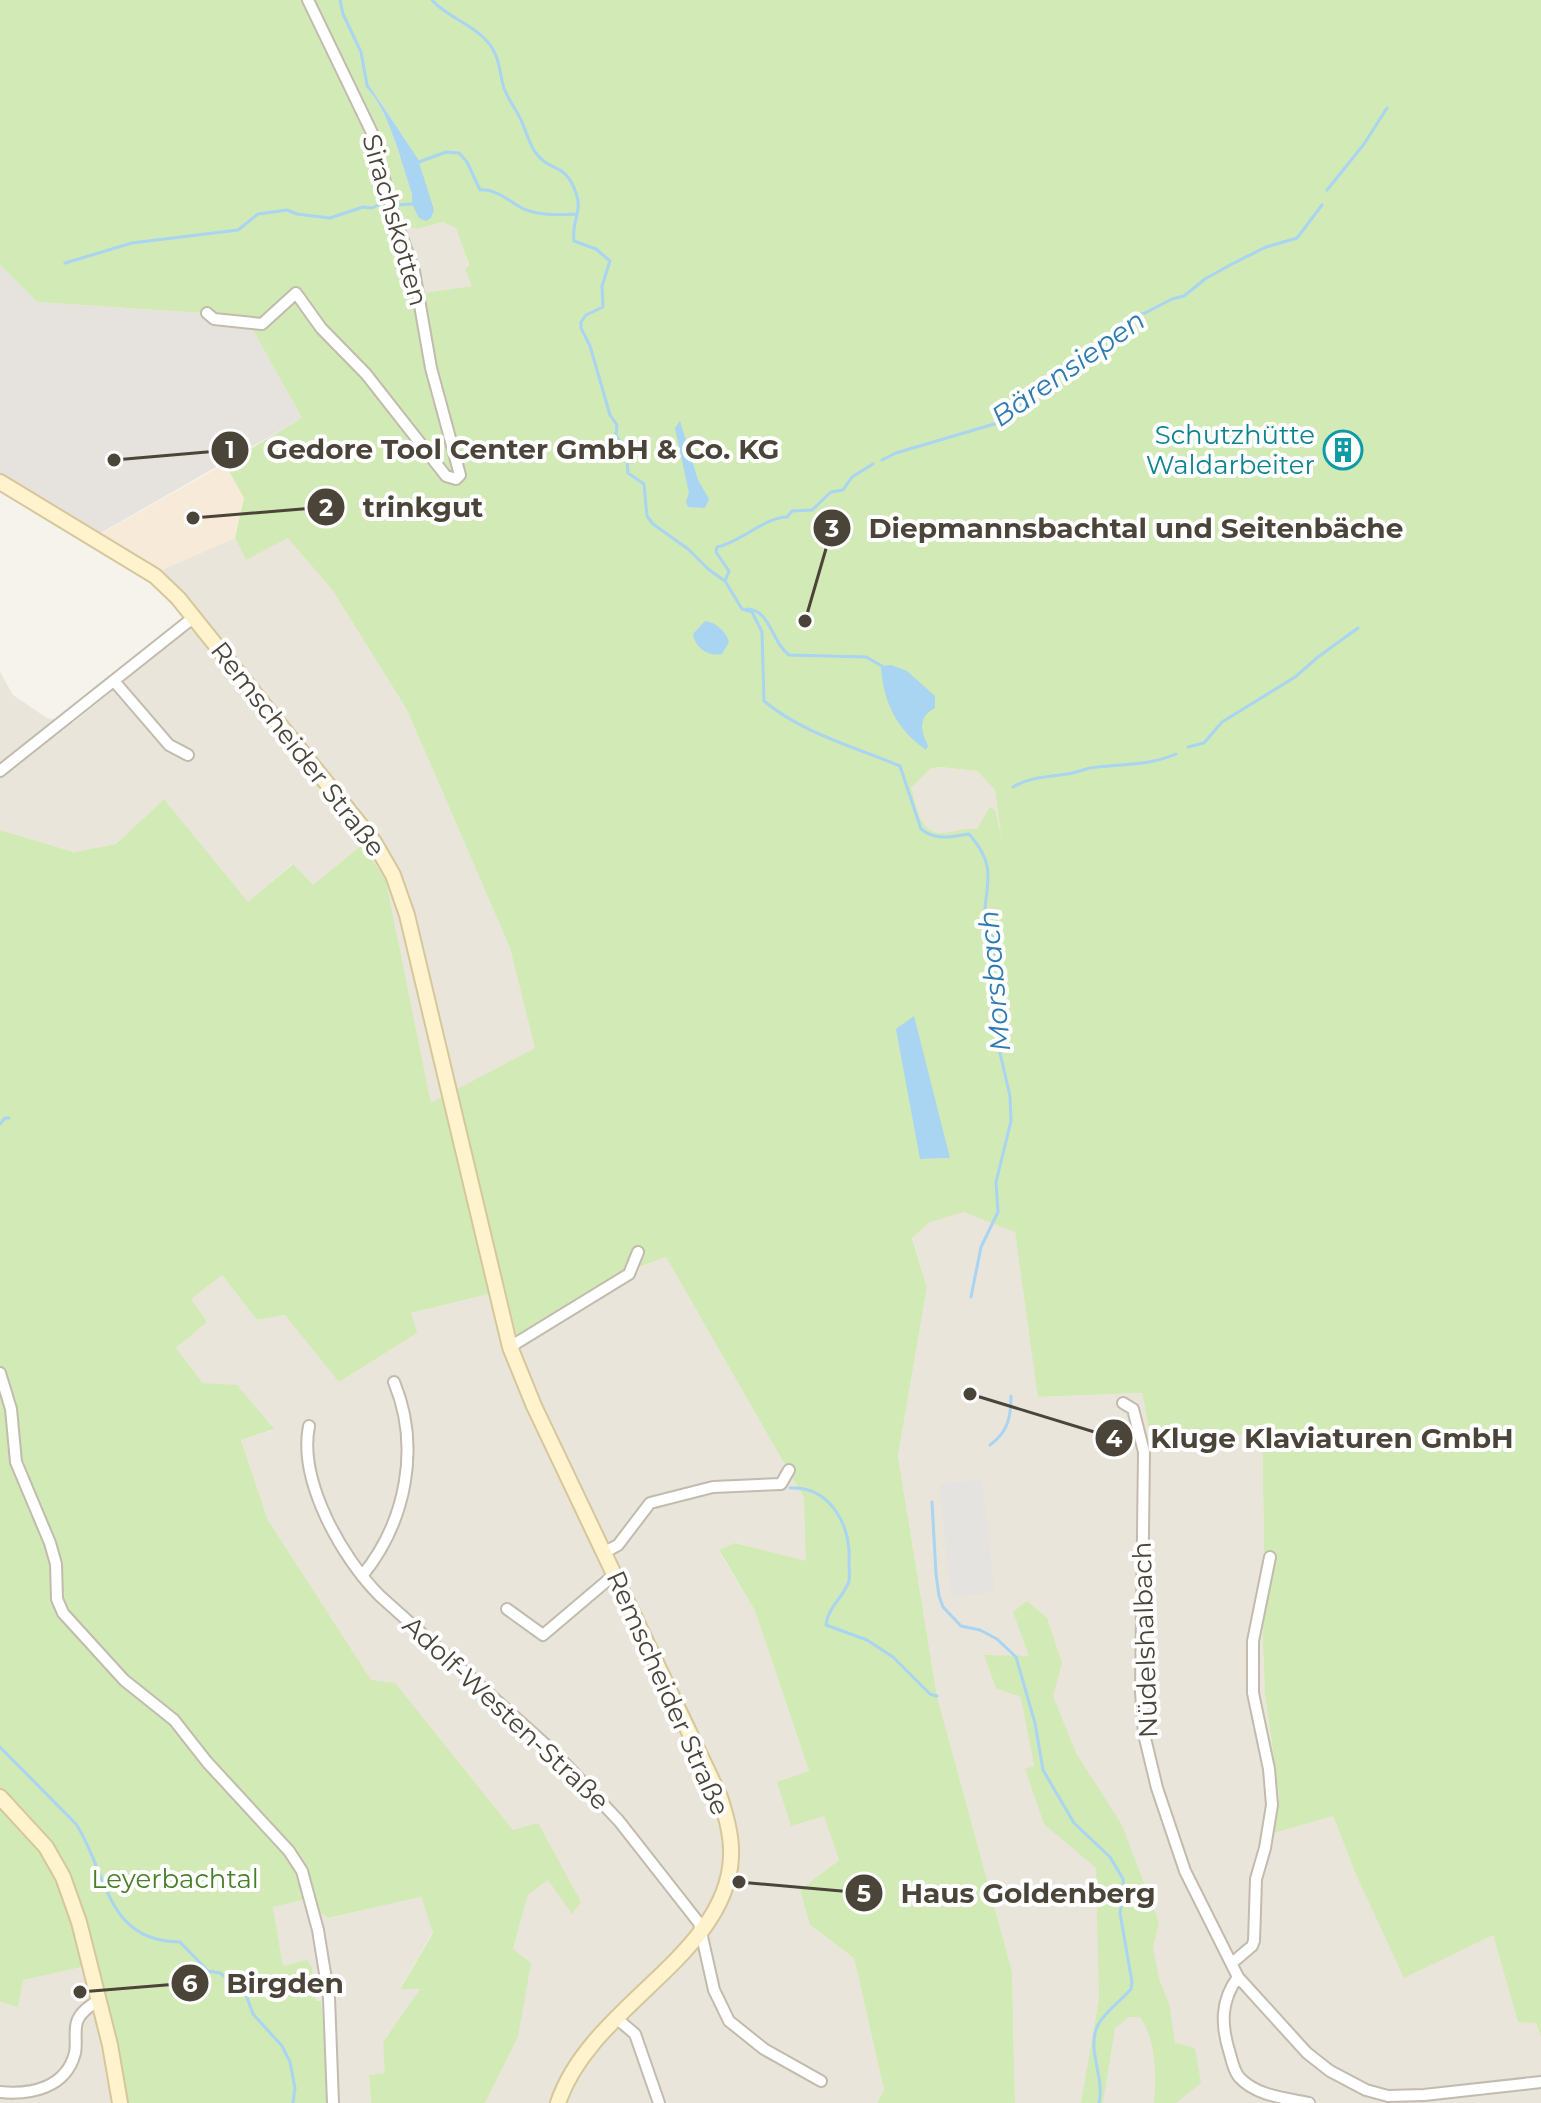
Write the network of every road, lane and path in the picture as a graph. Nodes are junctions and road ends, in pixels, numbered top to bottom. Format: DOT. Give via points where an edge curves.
graph roads {
  1 [pos="308,0"];
  2 [pos="207,313"];
  3 [pos="0,482"];
  4 [pos="194,617"];
  5 [pos="114,681"];
  6 [pos="188,755"];
  7 [pos="0,771"];
  8 [pos="638,1252"];
  9 [pos="510,1347"];
  10 [pos="0,1373"];
  11 [pos="394,1382"];
  12 [pos="1123,1403"];
  13 [pos="309,1426"];
  14 [pos="789,1470"];
  15 [pos="605,1552"];
  16 [pos="1270,1557"];
  17 [pos="615,1574"];
  18 [pos="362,1576"];
  19 [pos="507,1609"];
  20 [pos="0,1797"];
  21 [pos="702,1931"];
  22 [pos="1232,1963"];
  23 [pos="1238,1977"];
  24 [pos="99,2000"];
  25 [pos="615,2017"];
  26 [pos="821,2081"];
  27 [pos="1541,2082"];
  28 [pos="0,2092"];
  29 [pos="1424,2095"];
  30 [pos="1263,2099"];
  31 [pos="120,2103"];
  32 [pos="333,2103"];
  33 [pos="558,2103"];
  34 [pos="659,2103"];
  35 [pos="1309,2103"];
  36 [pos="1397,2103"];
  1 -- 2 [label="street, Sirachskotten" via="374,137 414,271 431,368 460,475 446,476 296,293 262,324 214,319"];
  3 -- 4 [label="main road, Remscheider Straße" via="155,576"];
  4 -- 5 [label="street"];
  4 -- 9 [label="main road, Remscheider Straße" via="374,842 393,875"];
  5 -- 6 [label="street" via="169,745"];
  5 -- 7 [label="street"];
  8 -- 9 [label="street" via="629,1274"];
  9 -- 15 [label="main road, Remscheider Straße"];
  10 -- 32 [label="street" via="10,1401 16,1462 50,1543 63,1613 124,1680 174,1720 302,1871 331,2014"];
  11 -- 18 [label="street" via="408,1446 404,1490 385,1541"];
  12 -- 22 [label="street, Nüdelshalbach" via="1133,1409 1144,1452 1144,1734 1185,1871"];
  13 -- 18 [label="street, Adolf-Westen-Straße" via="306,1441 319,1499 334,1535"];
  14 -- 15 [label="street" via="781,1484 713,1487 650,1503 618,1545"];
  15 -- 17 [label="main road, Remscheider Straße"];
  16 -- 22 [label="street" via="1253,1641 1253,1693 1269,1769 1271,1816 1256,1879 1254,1941"];
  17 -- 19 [label="street" via="543,1635"];
  17 -- 21 [label="main road, Remscheider Straße" via="711,1774 727,1821 727,1881"];
  18 -- 21 [label="street, Adolf-Westen-Straße" via="592,1791"];
  20 -- 24 [label="main road" via="39,1839 63,1877"];
  21 -- 25 [label="main road, Remscheider Straße"];
  21 -- 26 [label="street" via="714,1990 729,2021 764,2049"];
  22 -- 23 [label="street, Nüdelshalbach"];
  23 -- 29 [label="street, Nüdelshalbach" via="1289,2035 1330,2071 1376,2093"];
  23 -- 30 [label="street" via="1225,2000 1227,2044 1238,2076"];
  24 -- 28 [label="street" via="77,2022 75,2054 66,2073 34,2091"];
  24 -- 31 [label="main road"];
  25 -- 33 [label="main road, Remscheider Straße" via="587,2050"];
  25 -- 34 [label="street" via="635,2034"];
  27 -- 29 [label="street, Nüdelshalbach"];
  29 -- 36 [label="street"];
  30 -- 35 [label="street"];
}
